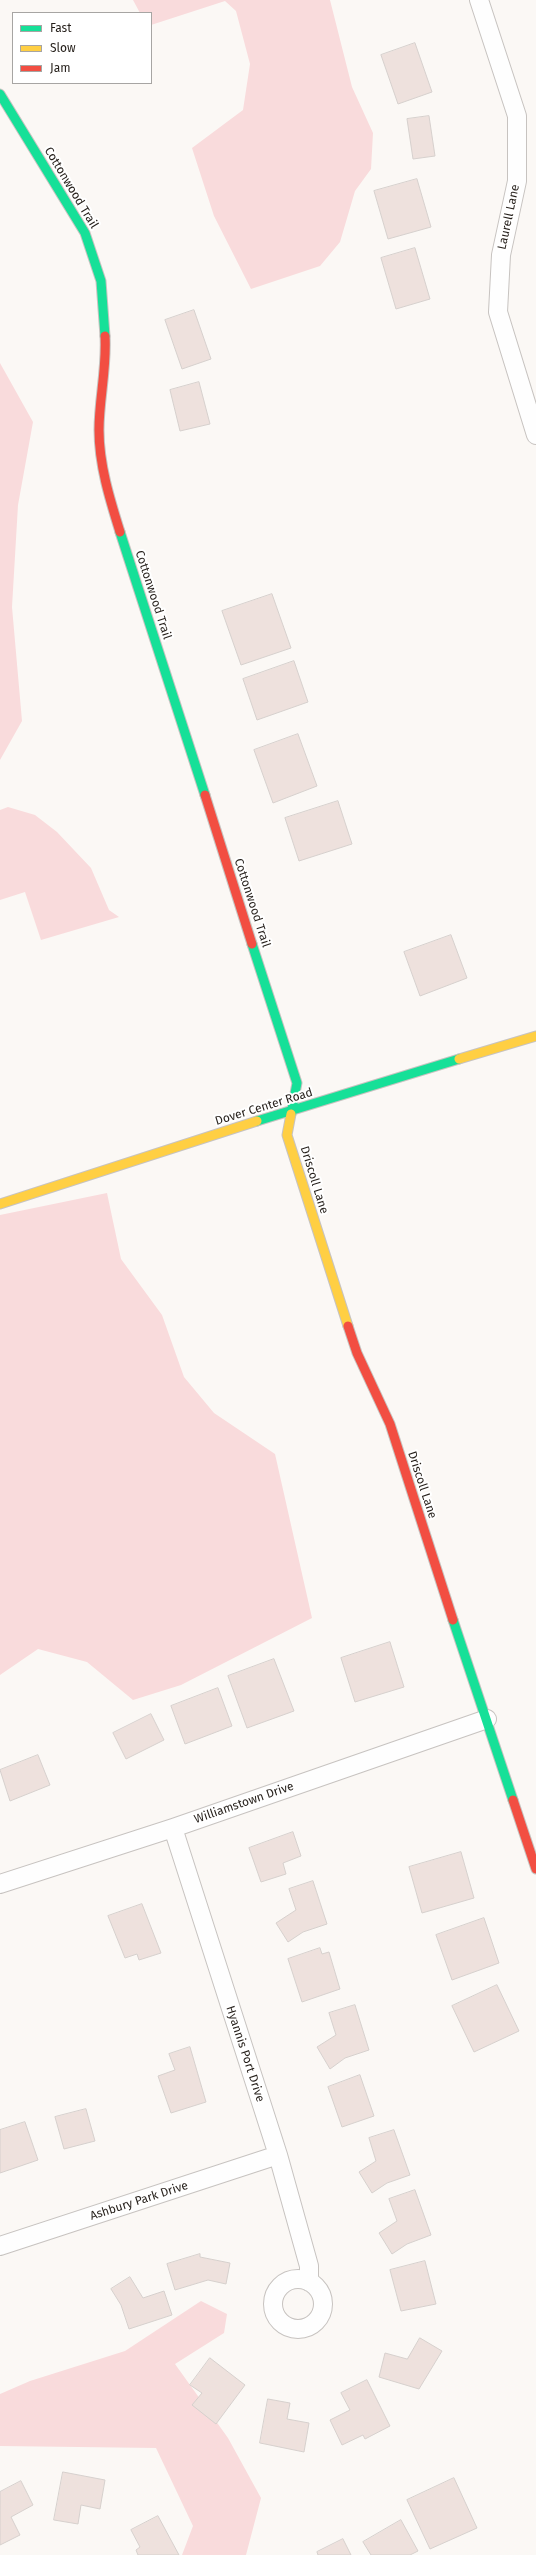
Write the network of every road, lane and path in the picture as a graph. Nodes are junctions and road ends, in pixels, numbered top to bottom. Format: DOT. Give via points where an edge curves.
graph roads {
  1 [pos="479,0"];
  2 [pos="0,94"];
  3 [pos="536,435"];
  4 [pos="536,1036"];
  5 [pos="292,1111"];
  6 [pos="0,1204"];
  7 [pos="487,1719"];
  8 [pos="173,1828"];
  9 [pos="536,1869"];
  10 [pos="0,1884"];
  11 [pos="278,2155"];
  12 [pos="0,2246"];
  13 [pos="309,2282"];
  1 -- 3 [label="street, Laurell Lane" via="517,116 517,181 501,256 498,312"];
  2 -- 5 [label="street, Cottonwood Trail" via="86,233 101,281 106,354 99,431 107,490 297,1083"];
  4 -- 5 [label="street, Dover Center Road"];
  5 -- 6 [label="street, Dover Center Road"];
  5 -- 7 [label="street, Driscoll Lane" via="287,1135 307,1200 357,1353 390,1424 464,1658"];
  7 -- 8 [label="street, Williamstown Drive"];
  7 -- 9 [label="street, Driscoll Lane"];
  8 -- 10 [label="street, Williamstown Drive"];
  8 -- 11 [label="street, Hyannis Port Drive"];
  11 -- 12 [label="street, Ashbury Park Drive"];
  11 -- 13 [label="street, Hyannis Port Drive" via="309,2266"];
}
